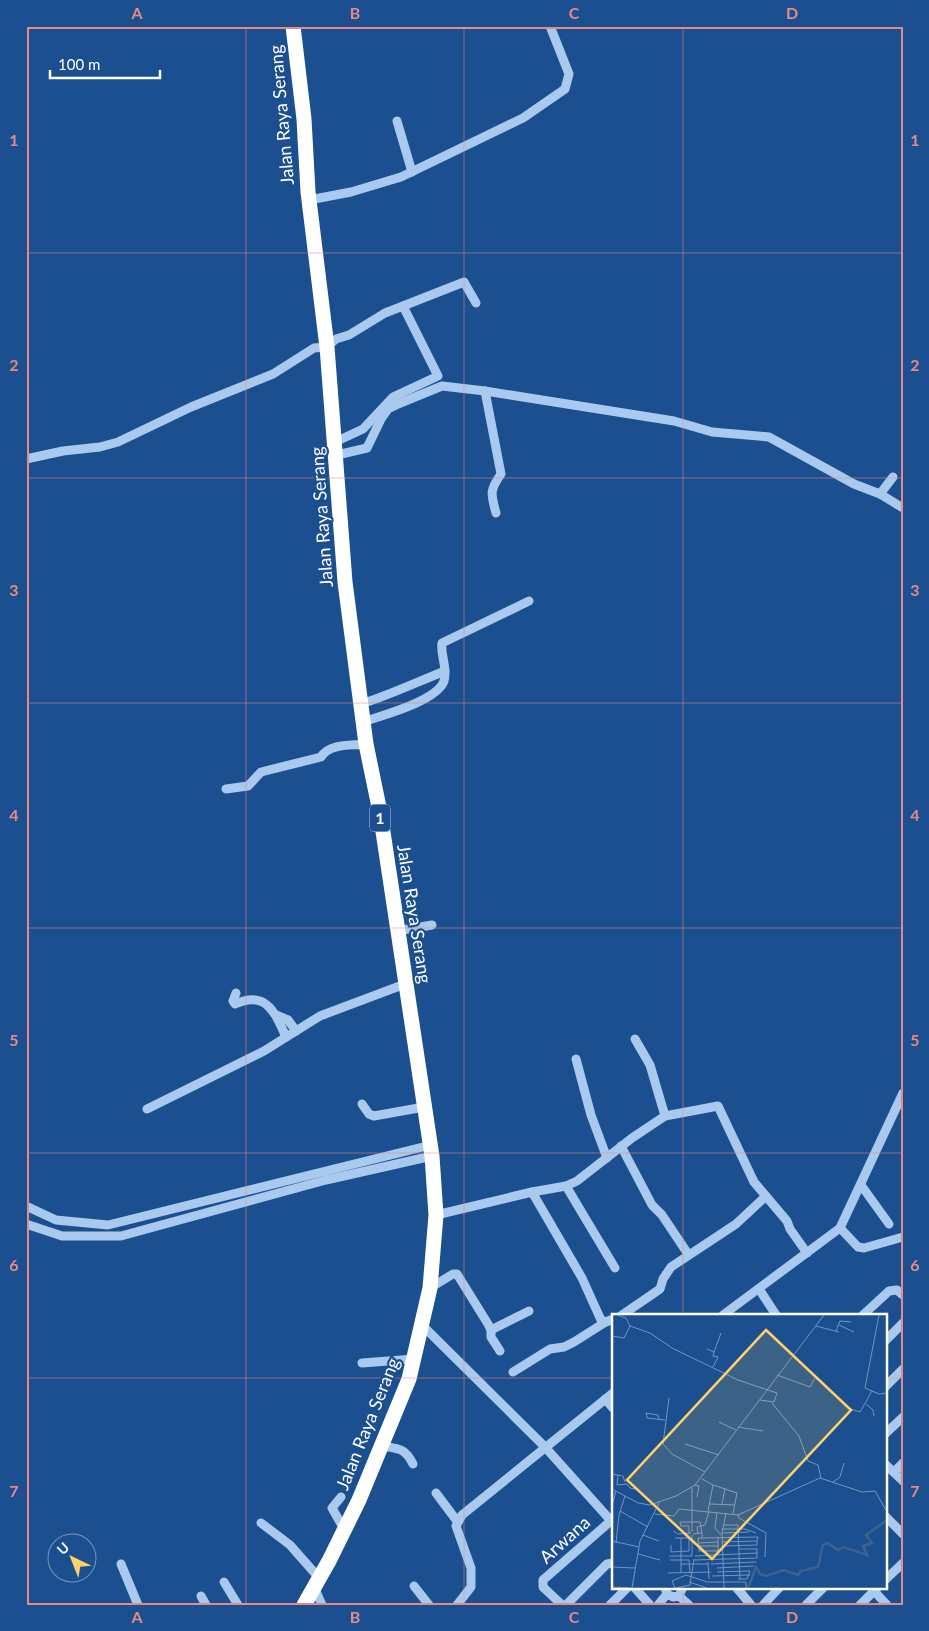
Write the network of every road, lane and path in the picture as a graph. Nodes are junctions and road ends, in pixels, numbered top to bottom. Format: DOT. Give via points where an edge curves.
graph roads {
  1 [pos="293,26"];
  2 [pos="550,26"];
  3 [pos="397,121"];
  4 [pos="412,172"];
  5 [pos="309,200"];
  6 [pos="476,303"];
  7 [pos="403,306"];
  8 [pos="327,347"];
  9 [pos="485,391"];
  10 [pos="336,449"];
  11 [pos="26,459"];
  12 [pos="893,477"];
  13 [pos="880,494"];
  14 [pos="903,508"];
  15 [pos="496,513"];
  16 [pos="529,601"];
  17 [pos="445,671"];
  18 [pos="361,704"];
  19 [pos="363,722"];
  20 [pos="366,744"];
  21 [pos="226,789"];
  22 [pos="432,925"];
  23 [pos="397,931"];
  24 [pos="406,984"];
  25 [pos="236,993"];
  26 [pos="276,1015"];
  27 [pos="296,1031"];
  28 [pos="286,1037"];
  29 [pos="635,1039"];
  30 [pos="576,1059"];
  31 [pos="903,1093"];
  32 [pos="362,1104"];
  33 [pos="424,1107"];
  34 [pos="147,1109"];
  35 [pos="665,1116"];
  36 [pos="621,1146"];
  37 [pos="431,1150"];
  38 [pos="607,1158"];
  39 [pos="566,1186"];
  40 [pos="861,1186"];
  41 [pos="532,1192"];
  42 [pos="766,1196"];
  43 [pos="26,1206"];
  44 [pos="148,1214"];
  45 [pos="436,1215"];
  46 [pos="26,1224"];
  47 [pos="889,1224"];
  48 [pos="151,1228"];
  49 [pos="840,1228"];
  50 [pos="903,1237"];
  51 [pos="807,1252"];
  52 [pos="688,1254"];
  53 [pos="616,1268"];
  54 [pos="430,1288"];
  55 [pos="759,1289"];
  56 [pos="903,1295"];
  57 [pos="529,1311"];
  58 [pos="623,1314"];
  59 [pos="724,1314"];
  60 [pos="775,1314"];
  61 [pos="864,1314"];
  62 [pos="608,1321"];
  63 [pos="903,1323"];
  64 [pos="422,1325"];
  65 [pos="492,1330"];
  66 [pos="886,1340"];
  67 [pos="500,1351"];
  68 [pos="414,1359"];
  69 [pos="362,1363"];
  70 [pos="903,1369"];
  71 [pos="513,1372"];
  72 [pos="886,1386"];
  73 [pos="609,1396"];
  74 [pos="903,1417"];
  75 [pos="886,1433"];
  76 [pos="382,1446"];
  77 [pos="545,1447"];
  78 [pos="903,1463"];
  79 [pos="413,1464"];
  80 [pos="886,1465"];
  81 [pos="894,1472"];
  82 [pos="903,1481"];
  83 [pos="436,1493"];
  84 [pos="341,1497"];
  85 [pos="457,1521"];
  86 [pos="612,1521"];
  87 [pos="887,1522"];
  88 [pos="261,1523"];
  89 [pos="344,1529"];
  90 [pos="903,1534"];
  91 [pos="612,1563"];
  92 [pos="903,1563"];
  93 [pos="121,1564"];
  94 [pos="886,1579"];
  95 [pos="224,1582"];
  96 [pos="317,1584"];
  97 [pos="414,1586"];
  98 [pos="627,1588"];
  99 [pos="635,1588"];
  100 [pos="737,1588"];
  101 [pos="779,1588"];
  102 [pos="823,1588"];
  103 [pos="876,1589"];
  104 [pos="666,1590"];
  105 [pos="681,1592"];
  106 [pos="201,1596"];
  107 [pos="138,1605"];
  108 [pos="206,1605"];
  109 [pos="238,1605"];
  110 [pos="304,1605"];
  111 [pos="322,1605"];
  112 [pos="429,1605"];
  113 [pos="458,1605"];
  114 [pos="564,1605"];
  115 [pos="610,1605"];
  116 [pos="650,1605"];
  117 [pos="658,1605"];
  118 [pos="689,1605"];
  119 [pos="751,1605"];
  120 [pos="764,1605"];
  121 [pos="806,1605"];
  122 [pos="860,1605"];
  123 [pos="887,1605"];
  1 -- 5 [label="highway, Jalan Raya Serang / 1"];
  2 -- 4 [label="street" via="568,74 565,89 523,118"];
  3 -- 4 [label="street"];
  4 -- 5 [label="street" via="391,181"];
  5 -- 8 [label="highway, Jalan Raya Serang / 1"];
  6 -- 7 [label="street" via="464,282"];
  7 -- 8 [label="street" via="336,339"];
  7 -- 10 [label="street" via="438,376 390,399 363,429"];
  8 -- 10 [label="highway, Jalan Raya Serang / 1"];
  8 -- 11 [label="street" via="314,348 273,374 191,407 118,442"];
  9 -- 10 [label="street" via="442,386 420,394 388,409 367,448"];
  9 -- 13 [label="street" via="674,421 712,432 769,437 854,484"];
  9 -- 15 [label="street" via="501,474 491,493"];
  10 -- 18 [label="highway, Jalan Raya Serang / 1" via="345,582"];
  12 -- 13 [label="street"];
  13 -- 14 [label="street"];
  16 -- 17 [label="street" via="446,640 441,645"];
  17 -- 18 [label="street"];
  17 -- 19 [label="street" via="444,681 433,696"];
  18 -- 19 [label="highway, Jalan Raya Serang / 1"];
  19 -- 20 [label="highway, Jalan Raya Serang / 1"];
  20 -- 21 [label="street" via="330,747 319,758 286,764 259,773 248,786"];
  20 -- 23 [label="highway, Jalan Raya Serang / 1" via="380,812"];
  22 -- 23 [label="street"];
  23 -- 24 [label="highway, Jalan Raya Serang / 1"];
  24 -- 27 [label="street" via="320,1016"];
  24 -- 33 [label="highway, Jalan Raya Serang / 1"];
  25 -- 26 [label="street" via="235,1004 259,1000"];
  26 -- 27 [label="street" via="288,1020"];
  26 -- 28 [label="street"];
  27 -- 28 [label="street"];
  28 -- 34 [label="street"];
  29 -- 35 [label="street" via="650,1065"];
  30 -- 38 [label="street"];
  31 -- 40 [label="street"];
  32 -- 33 [label="street" via="374,1116"];
  33 -- 37 [label="highway, Jalan Raya Serang / 1"];
  35 -- 36 [label="street"];
  35 -- 42 [label="street" via="718,1106 746,1166"];
  36 -- 38 [label="street"];
  36 -- 52 [label="street" via="652,1205"];
  37 -- 44 [label="street"];
  37 -- 45 [label="highway, Jalan Raya Serang / 1"];
  37 -- 48 [label="street"];
  38 -- 39 [label="street" via="586,1176"];
  39 -- 41 [label="street"];
  39 -- 53 [label="street"];
  40 -- 47 [label="street"];
  40 -- 49 [label="street"];
  41 -- 45 [label="street"];
  41 -- 62 [label="street"];
  42 -- 51 [label="street"];
  42 -- 52 [label="street" via="741,1219"];
  43 -- 44 [label="street" via="56,1220 108,1225"];
  44 -- 48 [label="street"];
  45 -- 54 [label="highway, Jalan Raya Serang / 1"];
  46 -- 48 [label="street" via="62,1236 121,1236"];
  49 -- 50 [label="street" via="864,1248"];
  49 -- 51 [label="street"];
  51 -- 55 [label="street"];
  52 -- 58 [label="street" via="666,1274 660,1289"];
  54 -- 64 [label="highway, Jalan Raya Serang / 1"];
  54 -- 65 [label="street" via="457,1274"];
  55 -- 59 [label="street"];
  55 -- 60 [label="street"];
  56 -- 61 [label="street" via="897,1290 889,1291"];
  57 -- 65 [label="street"];
  62 -- 71 [label="street" via="564,1347 550,1349"];
  63 -- 66 [label="street"];
  64 -- 68 [label="highway, Jalan Raya Serang / 1"];
  64 -- 77 [label="street"];
  65 -- 67 [label="street" via="491,1337"];
  68 -- 69 [label="street"];
  68 -- 76 [label="highway, Jalan Raya Serang / 1"];
  70 -- 72 [label="street"];
  73 -- 77 [label="street"];
  74 -- 75 [label="street"];
  76 -- 79 [label="street" via="403,1450"];
  76 -- 89 [label="highway, Jalan Raya Serang / 1"];
  77 -- 85 [label="street"];
  77 -- 86 [label="street"];
  78 -- 81 [label="street"];
  80 -- 81 [label="street"];
  81 -- 82 [label="street"];
  83 -- 85 [label="street"];
  84 -- 89 [label="street" via="332,1508"];
  85 -- 113 [label="street" via="472,1587"];
  86 -- 114 [label="street, Arwana" via="543,1580 543,1587"];
  87 -- 90 [label="street"];
  88 -- 96 [label="street" via="290,1545"];
  89 -- 96 [label="highway, Jalan Raya Serang / 1"];
  91 -- 114 [label="street, Arwana" via="607,1564"];
  92 -- 94 [label="street"];
  93 -- 107 [label="street"];
  95 -- 109 [label="street"];
  96 -- 110 [label="highway, Jalan Raya Serang / 1"];
  96 -- 111 [label="street"];
  97 -- 112 [label="street"];
  98 -- 115 [label="street"];
  99 -- 116 [label="street"];
  100 -- 119 [label="street"];
  101 -- 120 [label="street"];
  102 -- 121 [label="street"];
  103 -- 122 [label="street"];
  103 -- 123 [label="street"];
  104 -- 105 [label="street" via="673,1597"];
  104 -- 117 [label="street"];
  105 -- 118 [label="street"];
  106 -- 108 [label="street"];
}
